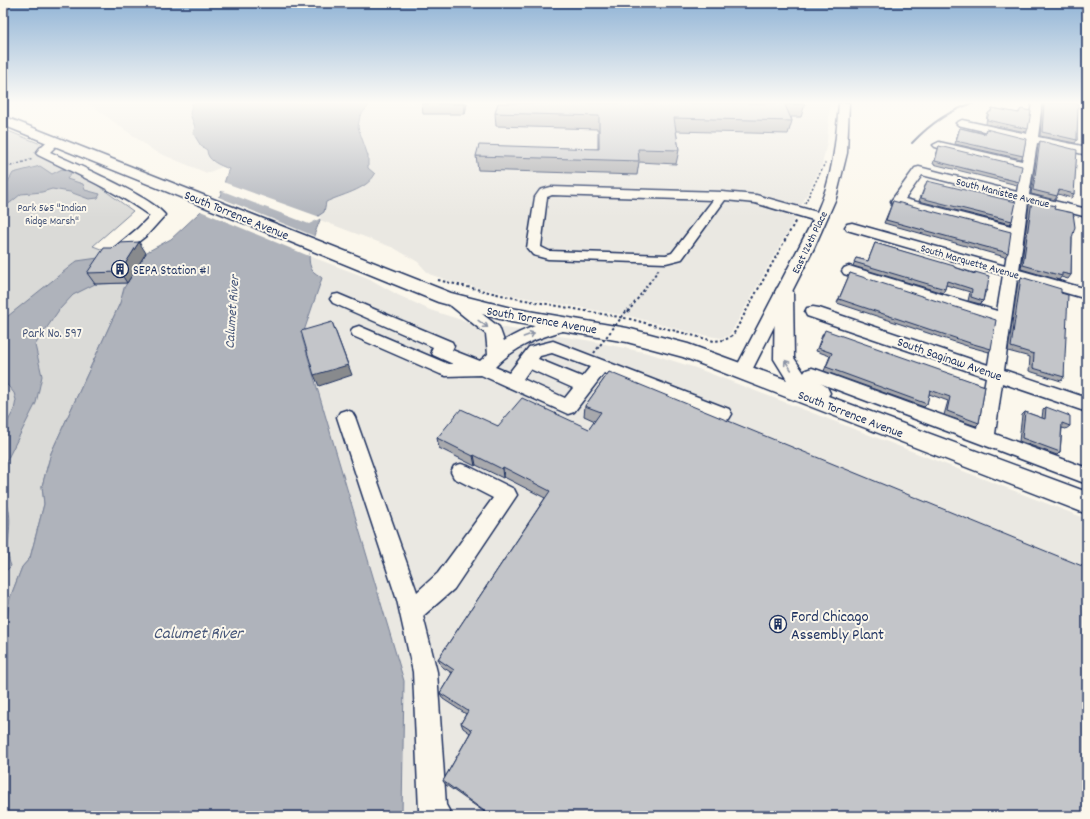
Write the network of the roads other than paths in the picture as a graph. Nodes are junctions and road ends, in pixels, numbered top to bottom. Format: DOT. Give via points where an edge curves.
graph roads {
  1 [pos="55,141"];
  2 [pos="842,141"];
  3 [pos="1032,141"];
  4 [pos="1047,141"];
  5 [pos="939,145"];
  6 [pos="1087,150"];
  7 [pos="1028,166"];
  8 [pos="722,196"];
  9 [pos="1023,197"];
  10 [pos="1087,213"];
  11 [pos="822,218"];
  12 [pos="852,227"];
  13 [pos="1017,232"];
  14 [pos="114,254"];
  15 [pos="849,271"];
  16 [pos="1011,272"];
  17 [pos="784,292"];
  18 [pos="1087,294"];
  19 [pos="338,299"];
  20 [pos="455,301"];
  21 [pos="813,312"];
  22 [pos="1004,319"];
  23 [pos="566,324"];
  24 [pos="359,332"];
  25 [pos="496,355"];
  26 [pos="597,359"];
  27 [pos="528,361"];
  28 [pos="483,369"];
  29 [pos="742,372"];
  30 [pos="812,374"];
  31 [pos="995,374"];
  32 [pos="512,381"];
  33 [pos="585,386"];
  34 [pos="1087,405"];
  35 [pos="723,414"];
  36 [pos="852,414"];
  37 [pos="346,417"];
  38 [pos="985,438"];
  39 [pos="461,472"];
  40 [pos="1087,476"];
  41 [pos="1087,503"];
  42 [pos="410,612"];
  43 [pos="438,816"];
  1 -- 14 [label="street" via="42,153 93,177 158,215 142,232"];
  1 -- 20 [label="main road, South Torrence Avenue"];
  2 -- 11 [label="street, East 126th Place" via="830,198"];
  3 -- 7 [label="street"];
  4 -- 6 [label="street"];
  5 -- 7 [label="street"];
  7 -- 9 [label="street"];
  8 -- 8 [label="street" via="551,191 541,197 534,248 548,255 666,259 677,256"];
  8 -- 11 [label="street" via="756,199"];
  9 -- 10 [label="street, South Manistee Avenue"];
  9 -- 13 [label="street"];
  9 -- 13 [label="street, South Manistee Avenue" via="919,171 897,201"];
  11 -- 17 [label="street, East 126th Place"];
  12 -- 16 [label="street, South Marquette Avenue"];
  13 -- 16 [label="street"];
  15 -- 22 [label="street"];
  16 -- 18 [label="street, South Marquette Avenue"];
  16 -- 22 [label="street"];
  17 -- 29 [label="street, East 126th Place"];
  36 -- 17 [label="main road, one-way" via="798,379 784,359"];
  19 -- 28 [label="street" via="446,346 439,352"];
  20 -- 23 [label="main road, South Torrence Avenue"];
  20 -- 25 [label="street, one-way" via="494,331"];
  21 -- 31 [label="street, South Saginaw Avenue"];
  22 -- 31 [label="street"];
  25 -- 23 [label="street, one-way" via="519,338"];
  23 -- 29 [label="main road, South Torrence Avenue" via="661,343"];
  24 -- 28 [label="street" via="446,370"];
  25 -- 28 [label="street"];
  26 -- 27 [label="street" via="553,347 535,351"];
  26 -- 33 [label="street"];
  26 -- 35 [label="street"];
  27 -- 32 [label="street"];
  27 -- 33 [label="street"];
  28 -- 32 [label="street"];
  29 -- 36 [label="main road, South Torrence Avenue"];
  30 -- 38 [label="street"];
  31 -- 34 [label="street, South Saginaw Avenue"];
  31 -- 38 [label="street"];
  32 -- 33 [label="street" via="568,408"];
  36 -- 41 [label="main road, South Torrence Avenue"];
  37 -- 42 [label="street"];
  38 -- 40 [label="street"];
  39 -- 42 [label="street" via="507,495 446,582"];
  42 -- 43 [label="street" via="425,672 433,811"];
}
